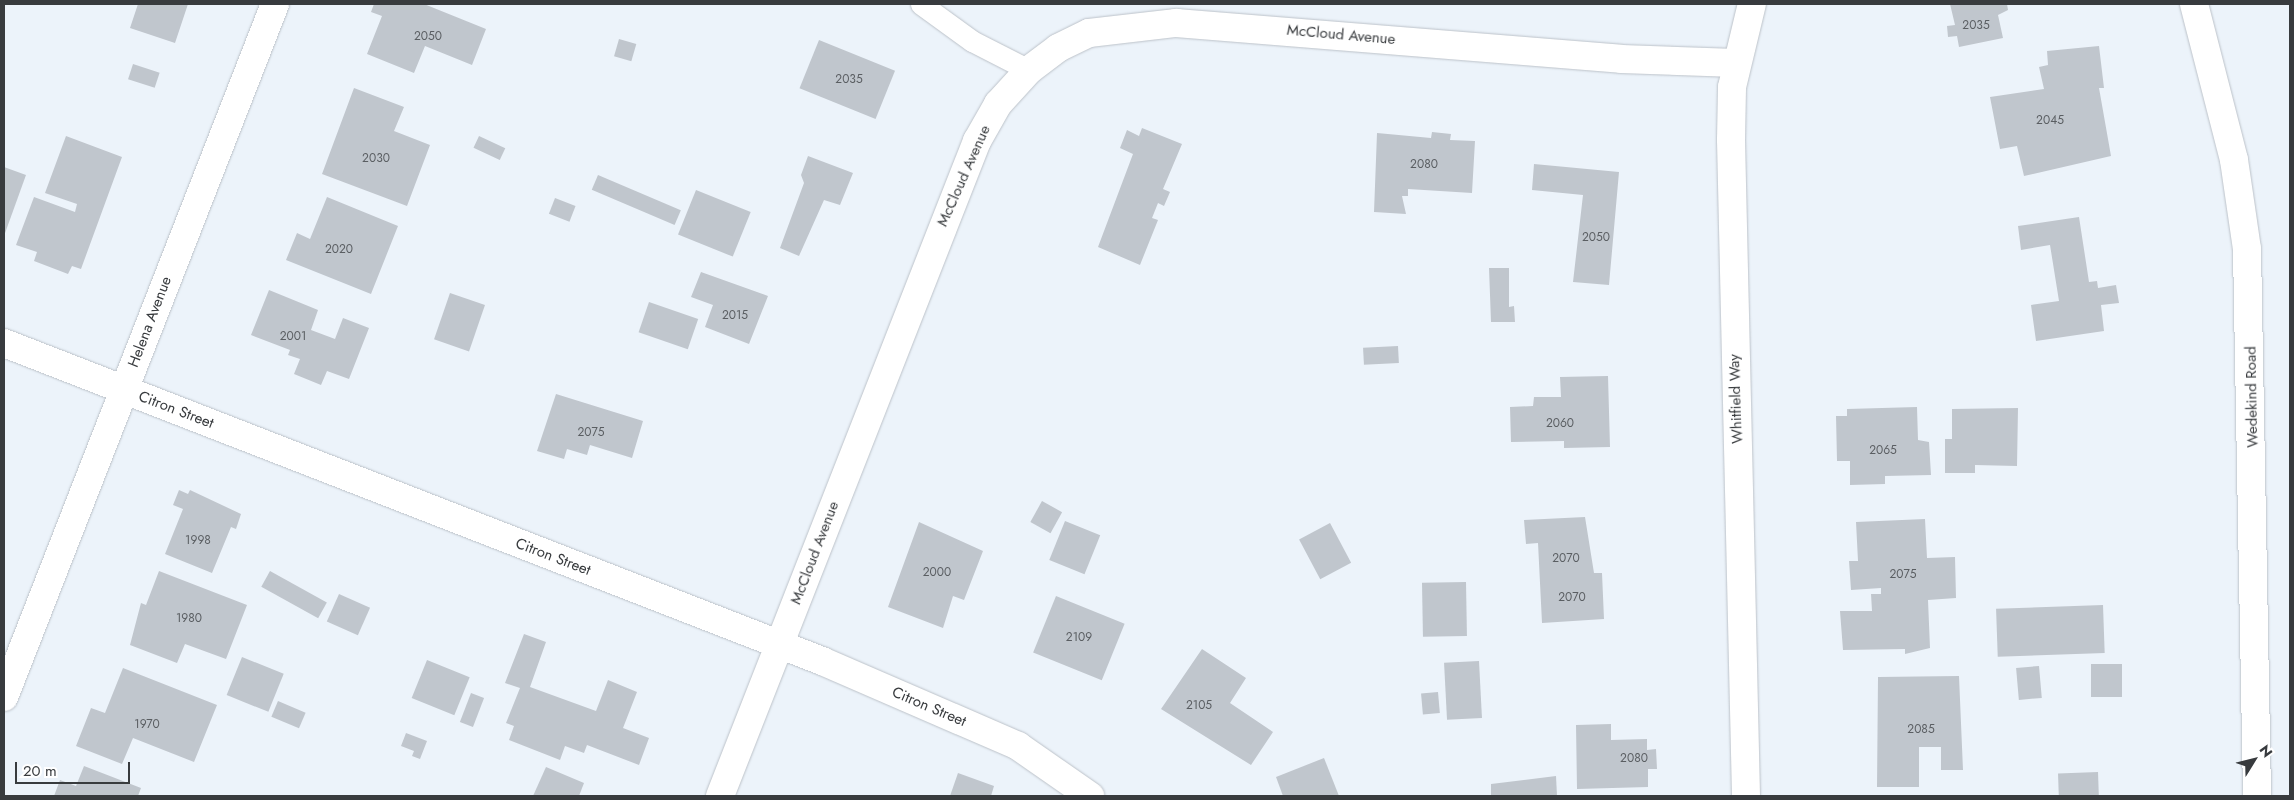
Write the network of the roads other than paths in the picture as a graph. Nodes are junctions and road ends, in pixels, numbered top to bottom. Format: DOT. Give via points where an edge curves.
graph roads {
  1 [pos="275,4"];
  2 [pos="921,4"];
  3 [pos="1752,4"];
  4 [pos="2194,4"];
  5 [pos="1736,63"];
  6 [pos="1029,70"];
  7 [pos="4,343"];
  8 [pos="123,390"];
  9 [pos="780,644"];
  10 [pos="4,698"];
  11 [pos="720,796"];
  12 [pos="1090,796"];
  13 [pos="1746,796"];
  14 [pos="2257,796"];
  1 -- 8 [label="street, Helena Avenue"];
  2 -- 6 [label="lane" via="935,18"];
  3 -- 5 [label="street, Whitfield Way"];
  4 -- 14 [label="street, Wedekind Road" via="2234,160 2247,249"];
  5 -- 6 [label="street, McCloud Avenue" via="1621,59 1176,23 1089,33 1058,48"];
  5 -- 13 [label="street, Whitfield Way" via="1732,252"];
  6 -- 9 [label="street, McCloud Avenue" via="998,104 976,141"];
  7 -- 8 [label="street, Citron Street"];
  8 -- 9 [label="street, Citron Street"];
  8 -- 10 [label="street, Helena Avenue"];
  9 -- 11 [label="street, McCloud Avenue"];
  9 -- 12 [label="street, Citron Street" via="1018,746"];
}
